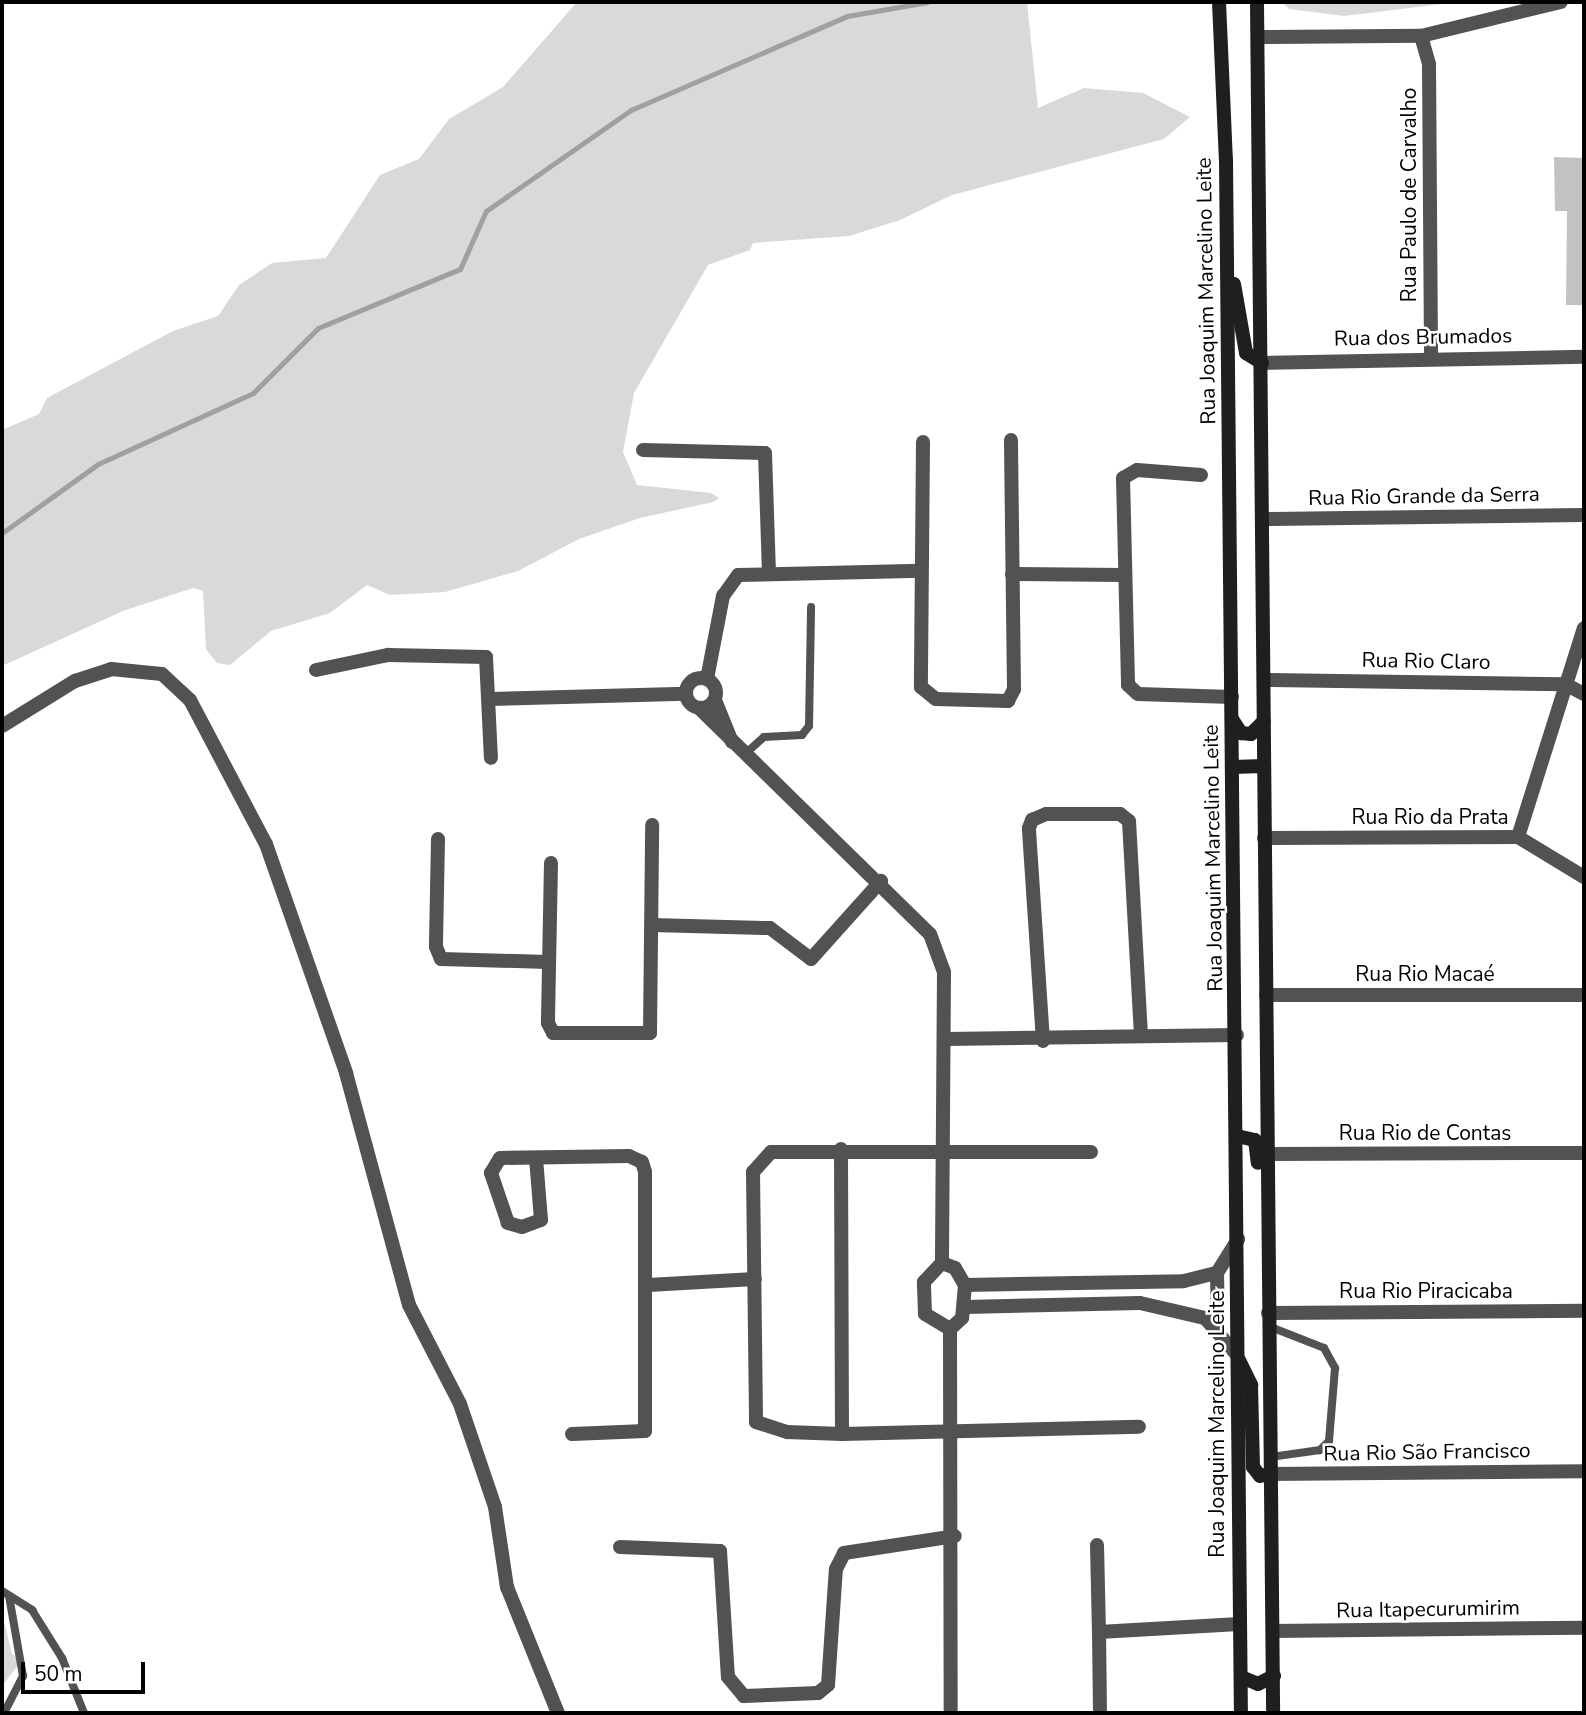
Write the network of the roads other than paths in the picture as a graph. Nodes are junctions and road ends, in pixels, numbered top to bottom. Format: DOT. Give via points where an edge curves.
graph roads {
  1 [pos="1219,2"];
  2 [pos="1257,2"];
  3 [pos="1561,2"];
  4 [pos="1421,36"];
  5 [pos="1259,37"];
  6 [pos="1227,258"];
  7 [pos="1431,355"];
  8 [pos="1584,357"];
  9 [pos="1262,363"];
  10 [pos="1011,440"];
  11 [pos="923,442"];
  12 [pos="643,450"];
  13 [pos="1201,475"];
  14 [pos="1584,515"];
  15 [pos="1264,519"];
  16 [pos="921,571"];
  17 [pos="769,572"];
  18 [pos="1012,575"];
  19 [pos="1124,575"];
  20 [pos="811,607"];
  21 [pos="1584,628"];
  22 [pos="316,670"];
  23 [pos="702,679"];
  24 [pos="1264,680"];
  25 [pos="1565,684"];
  26 [pos="1584,694"];
  27 [pos="686,695"];
  28 [pos="1232,697"];
  29 [pos="491,699"];
  30 [pos="715,700"];
  31 [pos="699,708"];
  32 [pos="1232,719"];
  33 [pos="1264,721"];
  34 [pos="2,726"];
  35 [pos="733,743"];
  36 [pos="745,754"];
  37 [pos="491,758"];
  38 [pos="1265,766"];
  39 [pos="1232,767"];
  40 [pos="652,825"];
  41 [pos="1518,837"];
  42 [pos="1264,838"];
  43 [pos="438,839"];
  44 [pos="551,863"];
  45 [pos="1584,877"];
  46 [pos="881,881"];
  47 [pos="652,925"];
  48 [pos="548,962"];
  49 [pos="1266,995"];
  50 [pos="1584,995"];
  51 [pos="1141,1035"];
  52 [pos="1237,1035"];
  53 [pos="946,1039"];
  54 [pos="1043,1041"];
  55 [pos="1237,1136"];
  56 [pos="841,1149"];
  57 [pos="946,1151"];
  58 [pos="1091,1152"];
  59 [pos="1584,1153"];
  60 [pos="1267,1154"];
  61 [pos="536,1158"];
  62 [pos="1238,1238"];
  63 [pos="942,1263"];
  64 [pos="1217,1273"];
  65 [pos="755,1279"];
  66 [pos="1268,1279"];
  67 [pos="648,1285"];
  68 [pos="965,1285"];
  69 [pos="965,1307"];
  70 [pos="1584,1311"];
  71 [pos="1268,1320"];
  72 [pos="1218,1327"];
  73 [pos="950,1329"];
  74 [pos="1237,1356"];
  75 [pos="1139,1427"];
  76 [pos="951,1431"];
  77 [pos="572,1434"];
  78 [pos="842,1434"];
  79 [pos="1271,1457"];
  80 [pos="1584,1471"];
  81 [pos="1270,1474"];
  82 [pos="955,1536"];
  83 [pos="1097,1545"];
  84 [pos="620,1546"];
  85 [pos="5,1594"];
  86 [pos="1239,1624"];
  87 [pos="1584,1628"];
  88 [pos="1273,1631"];
  89 [pos="1099,1632"];
  90 [pos="1273,1676"];
  91 [pos="1241,1677"];
  92 [pos="4,1713"];
  93 [pos="85,1713"];
  94 [pos="558,1713"];
  95 [pos="951,1713"];
  96 [pos="1100,1713"];
  97 [pos="1241,1713"];
  98 [pos="1273,1713"];
  1 -- 6 [label="main road, Rua Joaquim Marcelino Leite"];
  2 -- 5 [label="main road"];
  3 -- 4 [label="street"];
  4 -- 5 [label="street"];
  4 -- 7 [label="street, Rua Paulo de Carvalho" via="1429,64"];
  5 -- 9 [label="main road"];
  6 -- 9 [label="main road" via="1246,353"];
  6 -- 28 [label="main road, Rua Joaquim Marcelino Leite"];
  7 -- 8 [label="street, Rua dos Brumados"];
  7 -- 9 [label="street, Rua dos Brumados"];
  9 -- 15 [label="main road"];
  10 -- 18 [label="street"];
  11 -- 16 [label="street"];
  12 -- 17 [label="street" via="765,453"];
  13 -- 19 [label="street" via="1128,471"];
  14 -- 15 [label="street, Rua Rio Grande da Serra"];
  15 -- 24 [label="main road"];
  16 -- 17 [label="street"];
  16 -- 18 [label="street" via="921,687 936,699 1014,696"];
  17 -- 23 [label="street" via="738,575 725,588 716,646"];
  18 -- 19 [label="street"];
  19 -- 28 [label="street" via="1128,685 1138,694"];
  20 -- 36 [label="lane" via="809,726 802,734 764,737"];
  21 -- 25 [label="street"];
  22 -- 29 [label="street" via="388,655 479,655 490,665"];
  23 -- 27 [label="street"];
  23 -- 30 [label="street"];
  24 -- 25 [label="street, Rua Rio Claro"];
  24 -- 33 [label="main road"];
  25 -- 26 [label="street, Rua Rio Claro"];
  25 -- 41 [label="street"];
  27 -- 29 [label="street"];
  27 -- 31 [label="street"];
  28 -- 32 [label="main road, Rua Joaquim Marcelino Leite"];
  29 -- 37 [label="street"];
  30 -- 31 [label="street"];
  30 -- 35 [label="street"];
  31 -- 35 [label="street"];
  32 -- 33 [label="main road" via="1241,733 1251,734"];
  32 -- 39 [label="main road, Rua Joaquim Marcelino Leite"];
  33 -- 38 [label="main road"];
  34 -- 94 [label="street" via="75,681 111,669 162,674 190,700 266,844 346,1073 409,1305 460,1404 495,1507 507,1587"];
  35 -- 36 [label="street"];
  36 -- 46 [label="street"];
  38 -- 39 [label="main road"];
  38 -- 42 [label="main road"];
  39 -- 52 [label="main road, Rua Joaquim Marcelino Leite"];
  40 -- 47 [label="street"];
  41 -- 42 [label="street, Rua Rio da Prata"];
  41 -- 45 [label="street, Rua Rio da Prata"];
  42 -- 49 [label="main road"];
  43 -- 48 [label="street" via="436,947 441,959"];
  44 -- 48 [label="street"];
  46 -- 47 [label="street" via="811,959 770,928"];
  46 -- 53 [label="street" via="930,934 944,972"];
  47 -- 48 [label="street" via="650,1033 553,1033"];
  49 -- 50 [label="street, Rua Rio Macaé"];
  49 -- 60 [label="main road"];
  51 -- 52 [label="street"];
  51 -- 54 [label="street"];
  51 -- 54 [label="street" via="1129,821 1120,814 1046,814 1032,820 1029,828"];
  52 -- 55 [label="main road, Rua Joaquim Marcelino Leite"];
  53 -- 54 [label="street"];
  53 -- 57 [label="street"];
  55 -- 62 [label="main road, Rua Joaquim Marcelino Leite"];
  55 -- 66 [label="main road" via="1247,1136 1258,1148 1258,1243"];
  56 -- 57 [label="street"];
  56 -- 65 [label="street" via="771,1152 753,1172"];
  56 -- 78 [label="street"];
  57 -- 58 [label="street"];
  57 -- 63 [label="street"];
  59 -- 60 [label="street, Rua Rio de Contas"];
  60 -- 66 [label="main road"];
  61 -- 61 [label="street" via="492,1164 508,1223 522,1227 541,1220"];
  61 -- 67 [label="street" via="642,1162"];
  62 -- 64 [label="street"];
  62 -- 74 [label="main road, Rua Joaquim Marcelino Leite"];
  63 -- 68 [label="street" via="955,1268"];
  63 -- 73 [label="street" via="924,1282 925,1314"];
  64 -- 68 [label="street" via="1184,1281"];
  64 -- 72 [label="street"];
  65 -- 67 [label="street"];
  65 -- 78 [label="street" via="756,1422 787,1432"];
  66 -- 71 [label="main road"];
  67 -- 77 [label="street" via="645,1431"];
  68 -- 69 [label="street"];
  69 -- 72 [label="street" via="1140,1303"];
  69 -- 73 [label="street"];
  70 -- 71 [label="street, Rua Rio Piracicaba"];
  71 -- 79 [label="main road"];
  71 -- 79 [label="lane" via="1324,1348 1335,1368 1329,1441 1320,1450"];
  72 -- 74 [label="street"];
  73 -- 76 [label="street"];
  74 -- 81 [label="main road" via="1251,1385 1253,1466 1260,1476"];
  74 -- 86 [label="main road, Rua Joaquim Marcelino Leite"];
  75 -- 76 [label="street"];
  76 -- 78 [label="street"];
  76 -- 82 [label="street"];
  79 -- 81 [label="main road"];
  80 -- 81 [label="street, Rua Rio São Francisco"];
  81 -- 88 [label="main road"];
  82 -- 84 [label="street" via="844,1553 836,1569 828,1685 818,1693 744,1696 728,1677 720,1551"];
  82 -- 95 [label="street"];
  83 -- 89 [label="street"];
  85 -- 92 [label="lane" via="23,1676"];
  85 -- 93 [label="lane" via="32,1610 62,1658"];
  86 -- 89 [label="street"];
  86 -- 91 [label="main road, Rua Joaquim Marcelino Leite"];
  87 -- 88 [label="street, Rua Itapecurumirim"];
  88 -- 90 [label="main road"];
  89 -- 96 [label="street"];
  90 -- 91 [label="main road" via="1258,1684"];
  90 -- 98 [label="main road"];
  91 -- 97 [label="main road, Rua Joaquim Marcelino Leite"];
}
